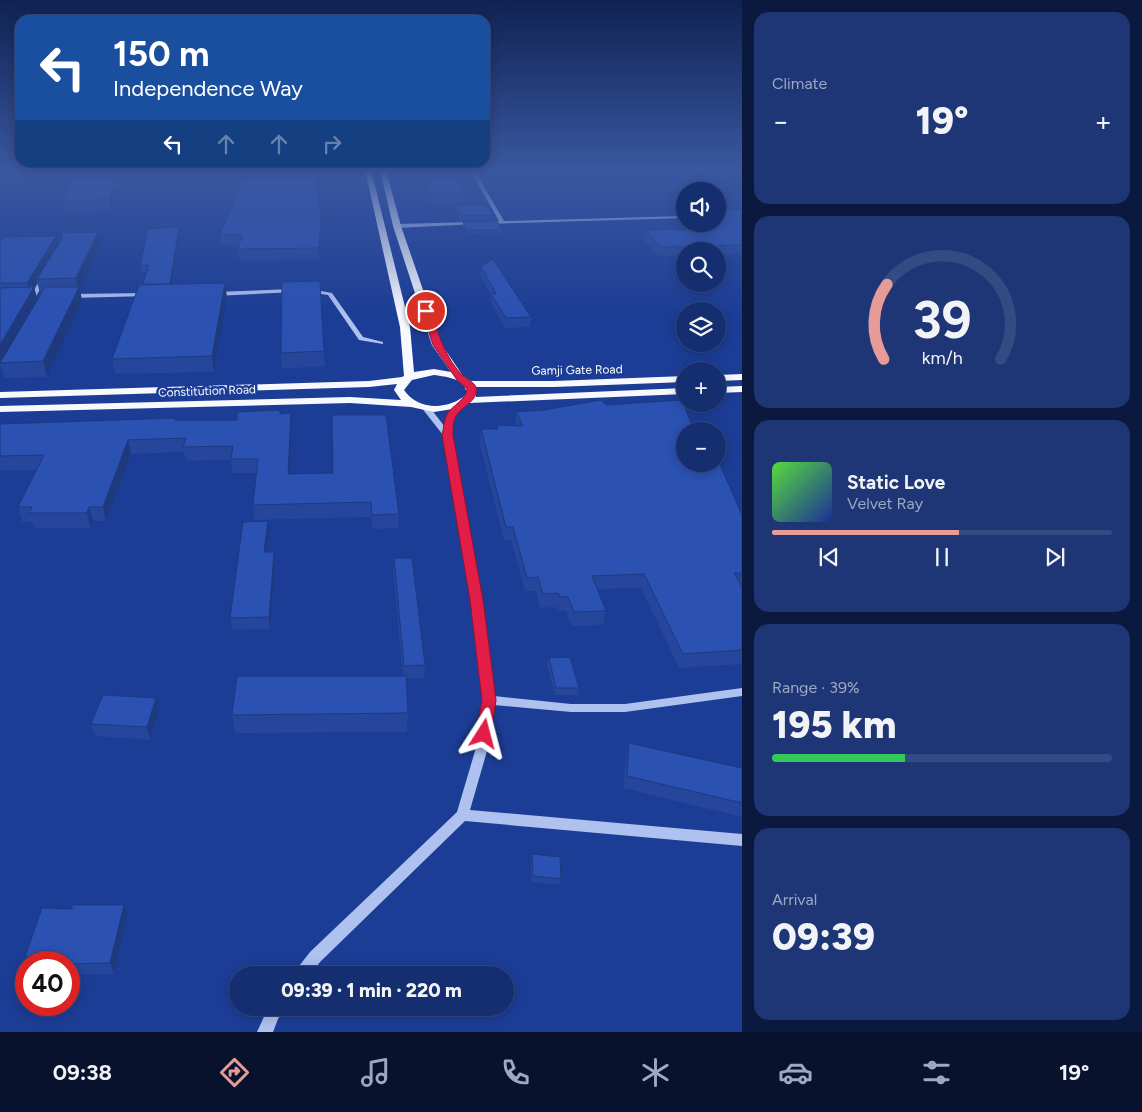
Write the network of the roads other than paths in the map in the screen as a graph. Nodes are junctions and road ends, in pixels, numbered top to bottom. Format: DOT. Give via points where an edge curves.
graph roads {
  1 [pos="379,218"];
  2 [pos="395,218"];
  3 [pos="500,218"];
  4 [pos="643,218"];
  5 [pos="502,222"];
  6 [pos="397,226"];
  7 [pos="47,273"];
  8 [pos="211,294"];
  9 [pos="152,295"];
  10 [pos="64,296"];
  11 [pos="25,297"];
  12 [pos="381,343"];
  13 [pos="742,377"];
  14 [pos="407,378"];
  15 [pos="726,378"];
  16 [pos="676,379"];
  17 [pos="464,381"];
  18 [pos="742,389"];
  19 [pos="726,390"];
  20 [pos="676,391"];
  21 [pos="0,396"];
  22 [pos="464,402"];
  23 [pos="414,404"];
  24 [pos="425,407"];
  25 [pos="0,409"];
  26 [pos="448,435"];
  27 [pos="742,692"];
  28 [pos="489,700"];
  29 [pos="462,815"];
  30 [pos="742,840"];
  31 [pos="308,966"];
  32 [pos="273,1016"];
  33 [pos="265,1032"];
  1 -- 14 [label="main road" via="405,327"];
  2 -- 6 [label="main road"];
  3 -- 5 [label="street"];
  4 -- 5 [label="street"];
  5 -- 6 [label="street"];
  6 -- 17 [label="main road" via="437,345"];
  7 -- 11 [label="street" via="36,297"];
  8 -- 12 [label="street" via="330,294 361,340"];
  9 -- 10 [label="street"];
  13 -- 15 [label="main road"];
  14 -- 17 [label="main road, Constitution Road" via="434,372"];
  14 -- 21 [label="main road, Constitution Road" via="368,384"];
  14 -- 23 [label="main road" via="399,390 406,400"];
  16 -- 17 [label="main road, Gamji Gate Road" via="554,384"];
  17 -- 22 [label="main road" via="472,389 472,395"];
  18 -- 19 [label="main road"];
  20 -- 22 [label="main road, Constitution Road"];
  22 -- 24 [label="main road, Constitution Road" via="438,408"];
  22 -- 26 [label="street" via="451,416"];
  23 -- 24 [label="main road, Constitution Road"];
  23 -- 25 [label="main road, Constitution Road" via="350,400"];
  24 -- 26 [label="street"];
  26 -- 28 [label="street"];
  27 -- 28 [label="lane" via="625,708 571,708"];
  28 -- 29 [label="street" via="481,751"];
  29 -- 30 [label="street"];
  29 -- 31 [label="street"];
  32 -- 33 [label="street"];
}
